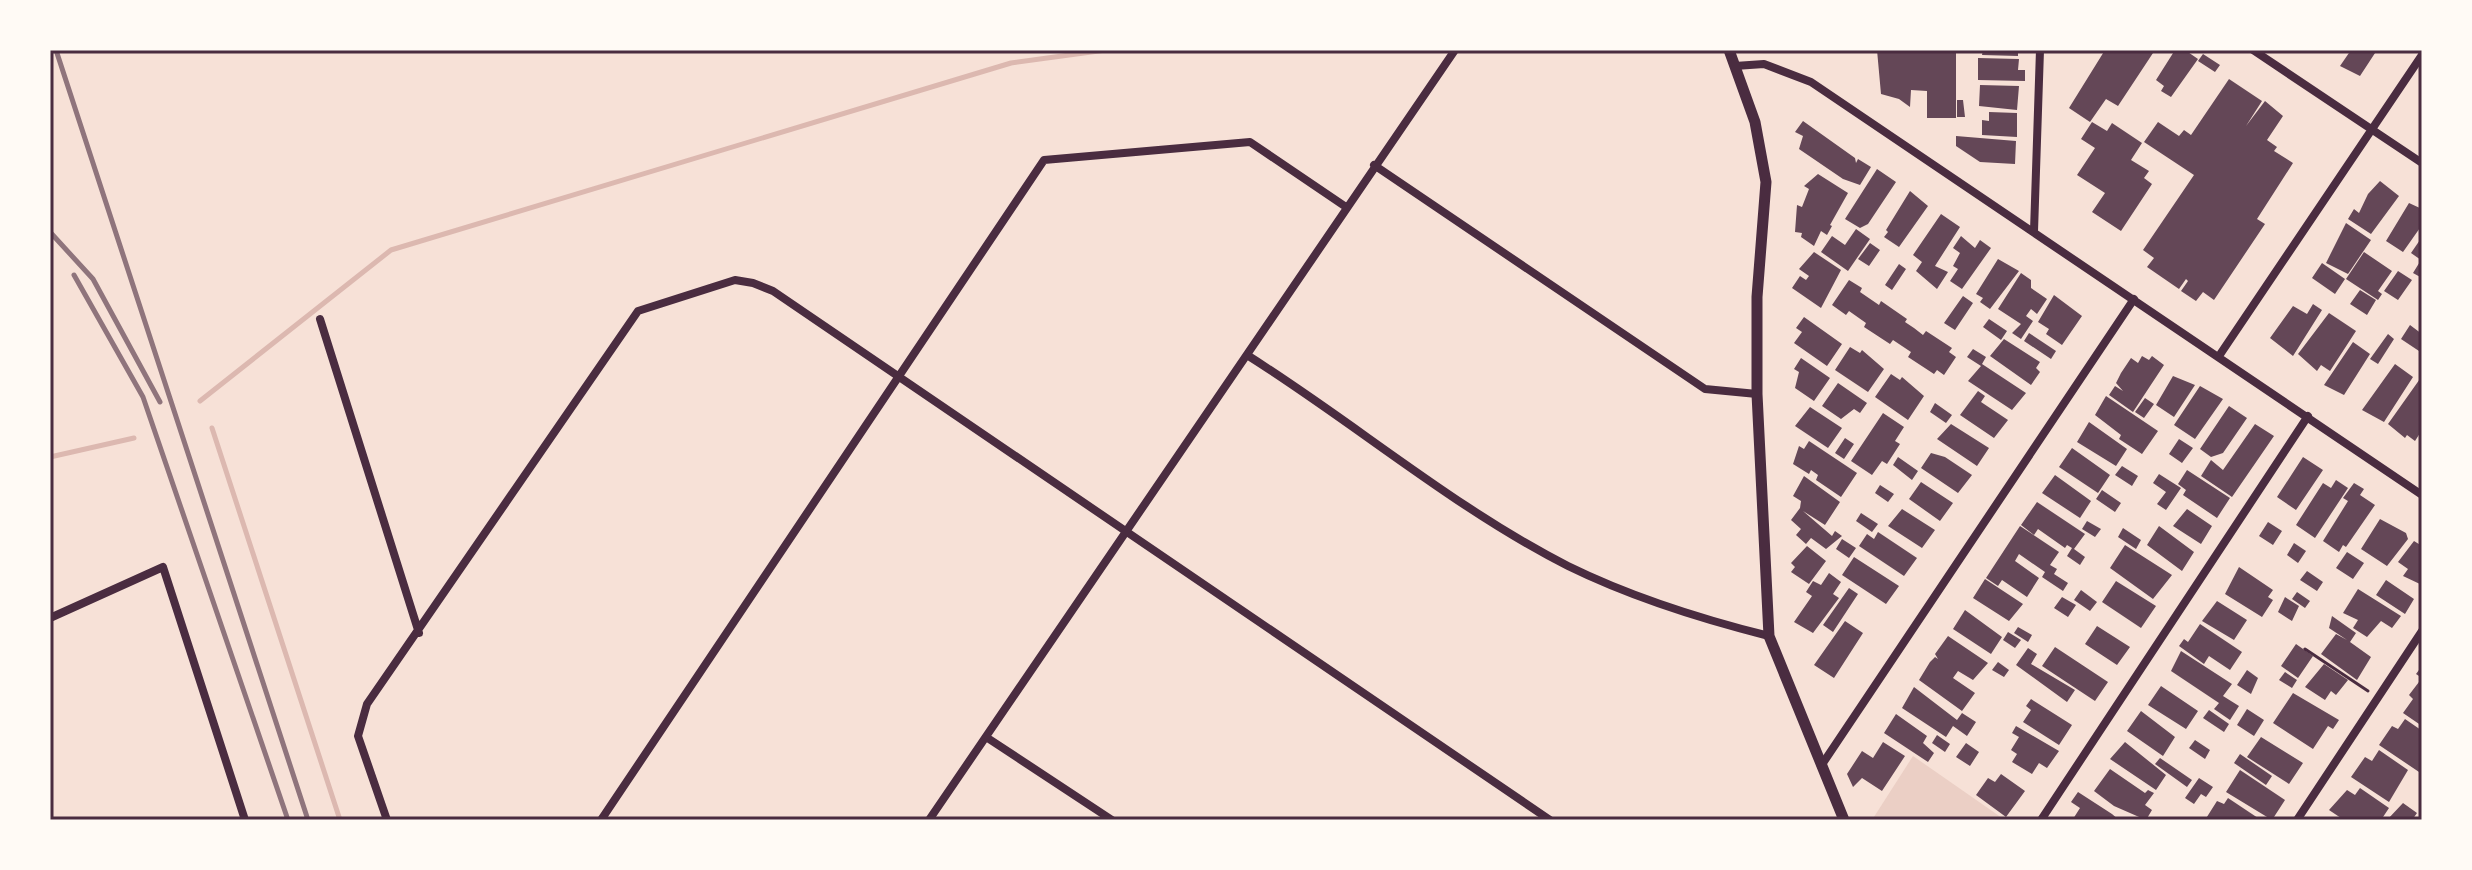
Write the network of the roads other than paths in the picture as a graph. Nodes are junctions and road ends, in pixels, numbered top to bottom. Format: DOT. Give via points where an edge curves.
graph roads {
  1 [pos="1455,50"];
  2 [pos="1729,50"];
  3 [pos="2040,50"];
  4 [pos="2253,50"];
  5 [pos="2422,55"];
  6 [pos="1735,66"];
  7 [pos="2373,130"];
  8 [pos="2422,163"];
  9 [pos="1374,165"];
  10 [pos="1346,207"];
  11 [pos="2034,231"];
  12 [pos="2134,299"];
  13 [pos="320,319"];
  14 [pos="1247,355"];
  15 [pos="2219,356"];
  16 [pos="899,380"];
  17 [pos="1757,394"];
  18 [pos="2308,416"];
  19 [pos="2422,495"];
  20 [pos="1125,534"];
  21 [pos="50,618"];
  22 [pos="2422,631"];
  23 [pos="419,633"];
  24 [pos="1769,636"];
  25 [pos="986,737"];
  26 [pos="1821,766"];
  27 [pos="245,820"];
  28 [pos="387,820"];
  29 [pos="601,820"];
  30 [pos="929,820"];
  31 [pos="1112,820"];
  32 [pos="1550,820"];
  33 [pos="1844,820"];
  34 [pos="2041,820"];
  35 [pos="2297,820"];
  1 -- 9 [label="street"];
  2 -- 6 [label="street"];
  3 -- 11 [label="street"];
  4 -- 7 [label="street"];
  5 -- 7 [label="street"];
  6 -- 11 [label="street" via="1764,64 1811,82"];
  6 -- 17 [label="street" via="1755,122 1766,182 1757,297"];
  7 -- 8 [label="street"];
  7 -- 15 [label="street"];
  9 -- 10 [label="street"];
  9 -- 17 [label="street" via="1705,389"];
  10 -- 14 [label="street"];
  10 -- 16 [label="street" via="1250,142 1044,160"];
  11 -- 12 [label="street"];
  12 -- 15 [label="street"];
  12 -- 26 [label="street"];
  13 -- 23 [label="street"];
  14 -- 20 [label="street"];
  14 -- 24 [label="street" via="1483,515 1569,566 1652,601"];
  15 -- 18 [label="street"];
  16 -- 20 [label="street"];
  16 -- 23 [label="street" via="773,291 753,283 735,280 638,311"];
  16 -- 29 [label="street"];
  17 -- 24 [label="street"];
  18 -- 19 [label="street"];
  18 -- 34 [label="street"];
  20 -- 25 [label="street"];
  20 -- 32 [label="street"];
  21 -- 27 [label="street" via="163,567"];
  22 -- 35 [label="street"];
  23 -- 28 [label="street" via="367,704 358,736"];
  24 -- 26 [label="street"];
  25 -- 30 [label="street"];
  25 -- 31 [label="street"];
  26 -- 33 [label="street"];
}
